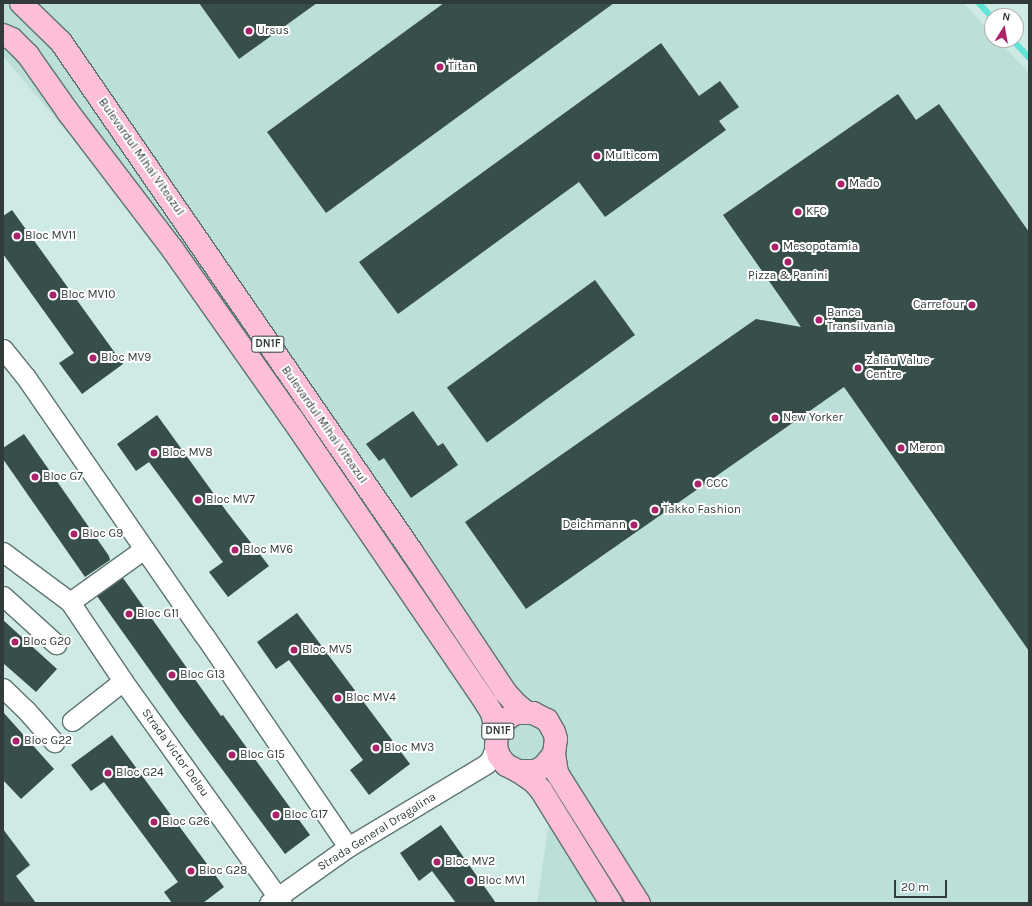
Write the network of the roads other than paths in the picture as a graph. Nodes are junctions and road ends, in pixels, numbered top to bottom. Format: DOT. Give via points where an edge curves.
graph roads {
  1 [pos="21,3"];
  2 [pos="3,35"];
  3 [pos="3,349"];
  4 [pos="144,549"];
  5 [pos="3,552"];
  6 [pos="3,596"];
  7 [pos="70,602"];
  8 [pos="56,644"];
  9 [pos="123,681"];
  10 [pos="3,688"];
  11 [pos="526,712"];
  12 [pos="72,721"];
  13 [pos="54,742"];
  14 [pos="554,754"];
  15 [pos="500,756"];
  16 [pos="348,847"];
  17 [pos="276,901"];
  18 [pos="611,903"];
  19 [pos="639,903"];
  1 -- 11 [label="main road, Bulevardul Mihai Viteazul / DN1F" via="61,42 506,693"];
  2 -- 15 [label="main road, Bulevardul Mihai Viteazul / DN1F" via="12,39 28,55 173,250 290,417 486,703 492,713"];
  3 -- 4 [label="street" via="25,376"];
  4 -- 7 [label="street"];
  4 -- 16 [label="street"];
  5 -- 7 [label="street, Strada Victor Deleu"];
  6 -- 8 [label="street"];
  7 -- 9 [label="street, Strada Victor Deleu"];
  9 -- 12 [label="street"];
  9 -- 17 [label="street, Strada Victor Deleu"];
  10 -- 13 [label="street"];
  11 -- 14 [label="main road, Bulevardul Mihai Viteazul / DN1F" via="541,716 551,726 556,739"];
  11 -- 15 [label="main road, DN1F" via="516,713 501,725"];
  14 -- 15 [label="main road" via="546,764 535,771"];
  14 -- 19 [label="main road, Bulevardul Mihai Viteazul / DN1F" via="557,773"];
  15 -- 16 [label="street, Strada General Dragalina"];
  15 -- 18 [label="main road" via="541,790"];
  16 -- 17 [label="street, Strada General Dragalina"];
}
